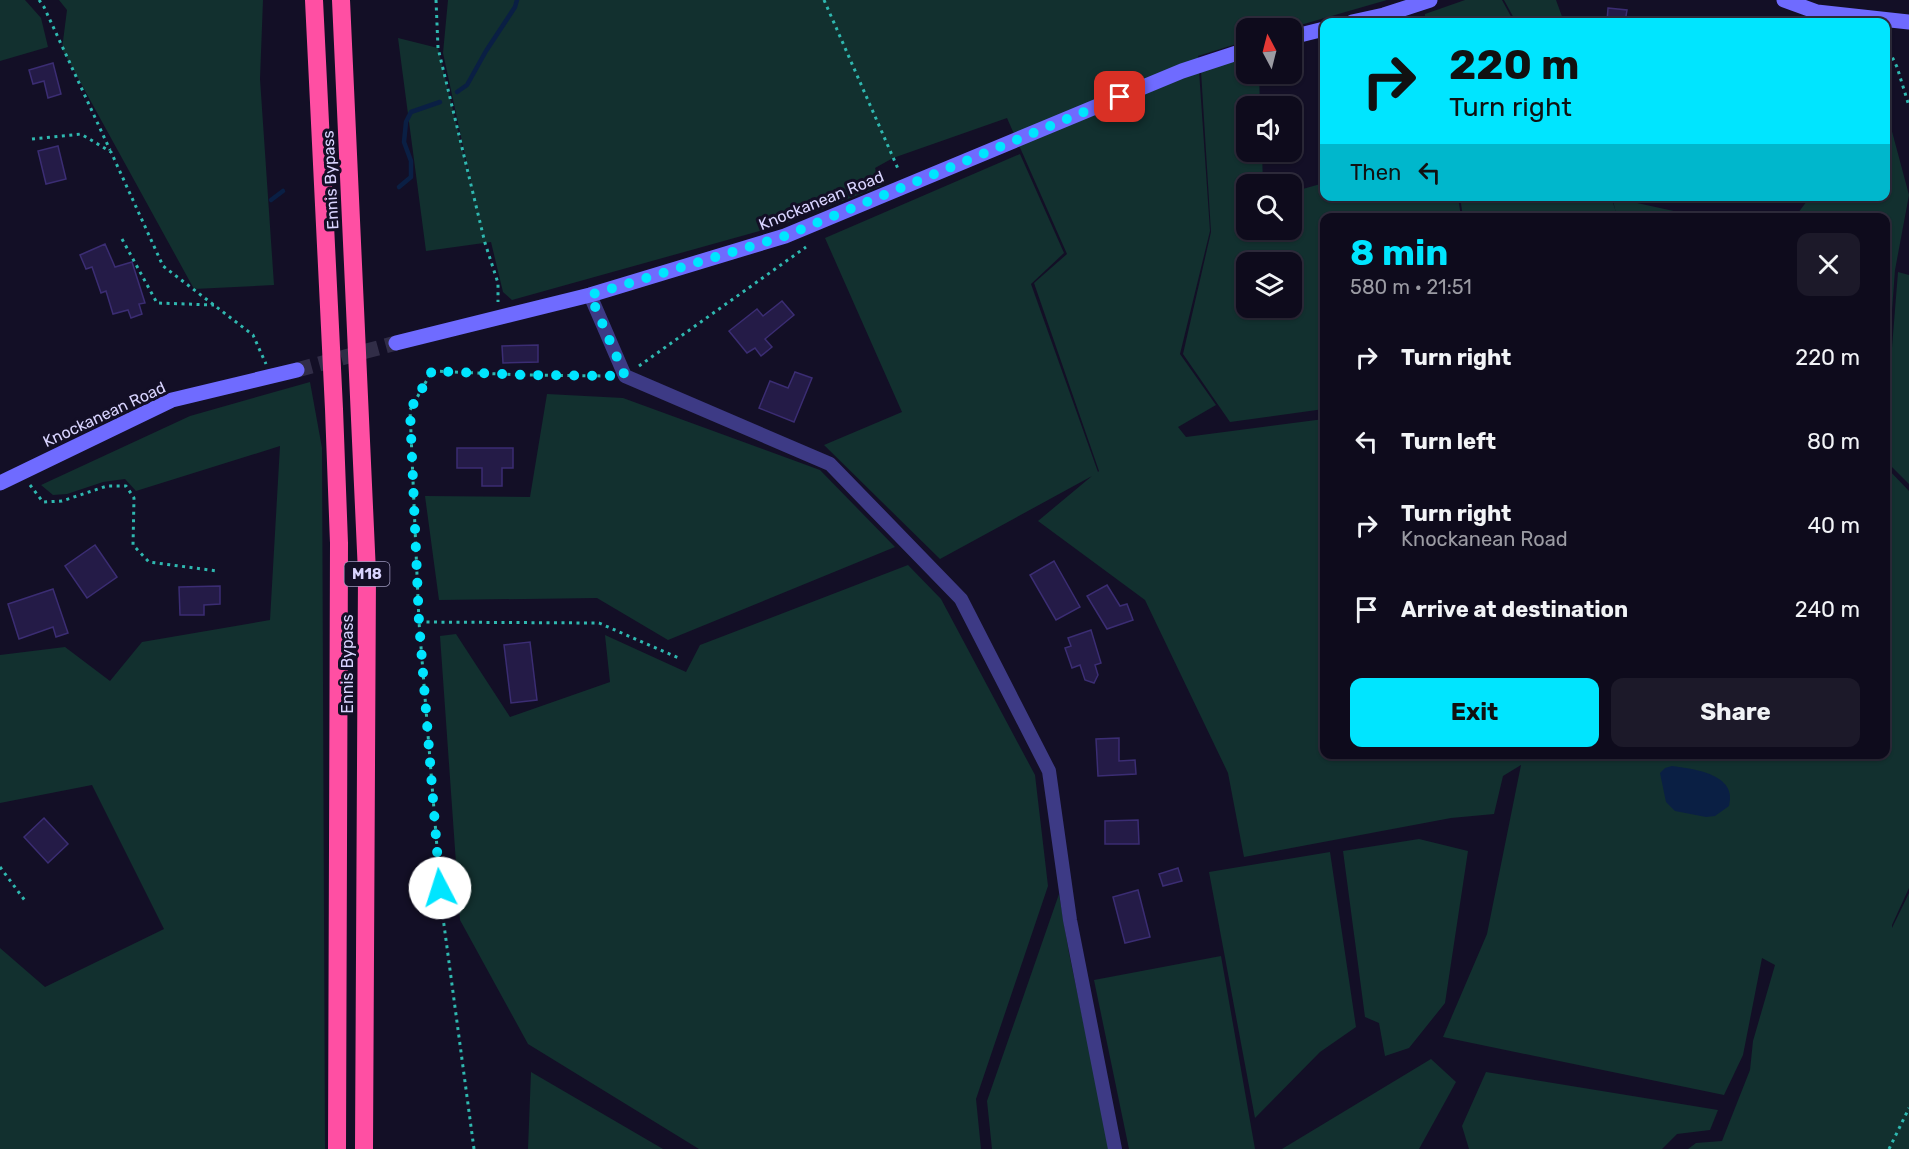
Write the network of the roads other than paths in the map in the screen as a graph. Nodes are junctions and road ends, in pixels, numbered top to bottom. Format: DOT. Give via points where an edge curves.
graph roads {
  1 [pos="314,0"];
  2 [pos="341,0"];
  3 [pos="1430,0"];
  4 [pos="1784,0"];
  5 [pos="1370,18"];
  6 [pos="1872,18"];
  7 [pos="1890,20"];
  8 [pos="1909,22"];
  9 [pos="1320,30"];
  10 [pos="1302,34"];
  11 [pos="1236,53"];
  12 [pos="590,295"];
  13 [pos="396,343"];
  14 [pos="297,370"];
  15 [pos="0,483"];
  16 [pos="337,1149"];
  17 [pos="364,1149"];
  18 [pos="1115,1149"];
  1 -- 16 [label="highway, Ennis Bypass / M18" via="339,543"];
  2 -- 17 [label="highway, Ennis Bypass / M18" via="368,573"];
  3 -- 5 [label="street"];
  4 -- 6 [label="street" via="1817,12"];
  7 -- 8 [label="street"];
  9 -- 10 [label="street"];
  11 -- 12 [label="street, Knockanean Road" via="1182,71 785,236"];
  12 -- 13 [label="street, Knockanean Road"];
  12 -- 18 [label="street" via="625,376 830,464 961,599 1049,771 1070,920"];
  14 -- 15 [label="street, Knockanean Road" via="172,400"];
}
